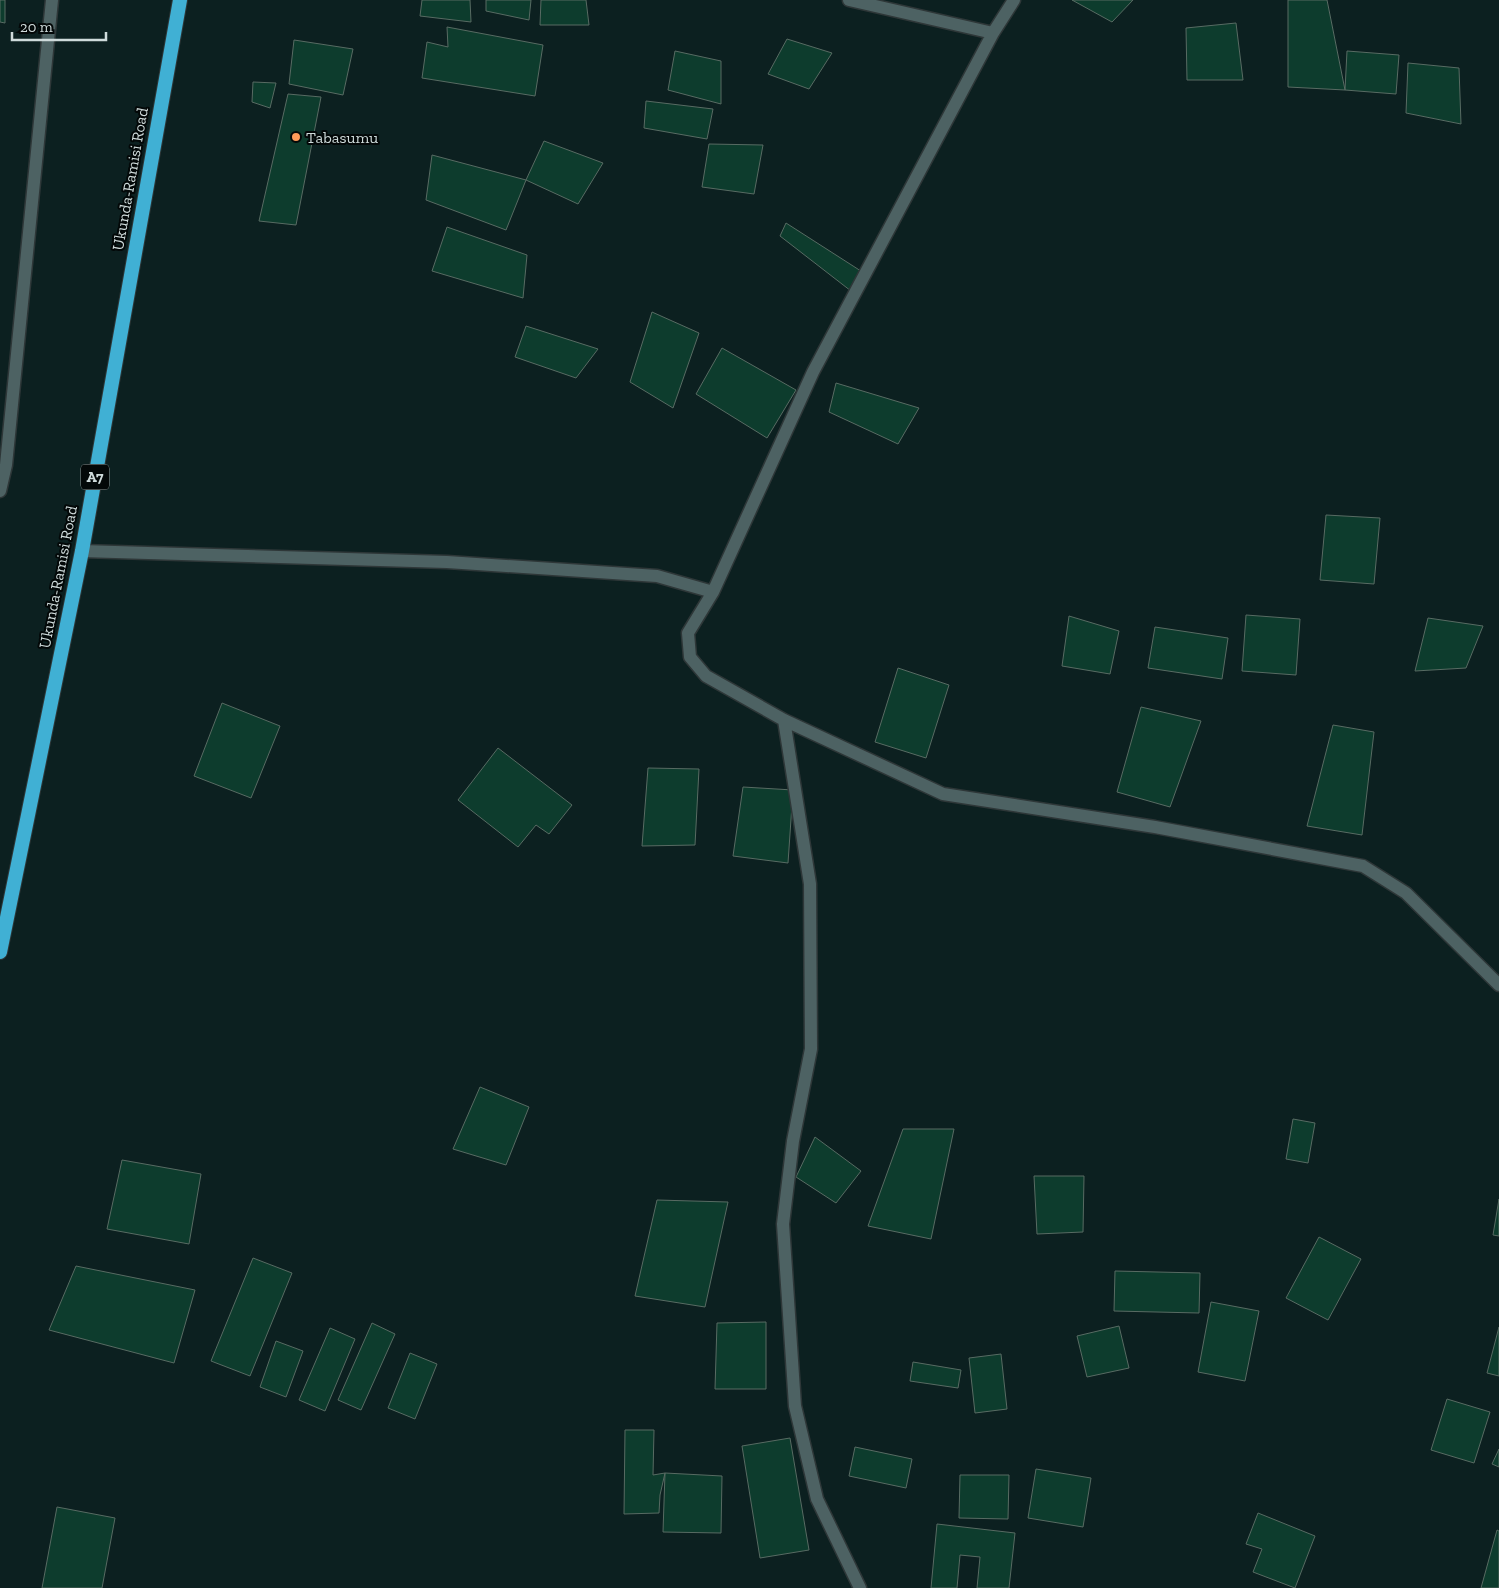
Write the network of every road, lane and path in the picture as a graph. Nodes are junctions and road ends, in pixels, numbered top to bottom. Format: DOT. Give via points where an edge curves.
graph roads {
  1 [pos="52,0"];
  2 [pos="180,0"];
  3 [pos="849,0"];
  4 [pos="1014,0"];
  5 [pos="993,33"];
  6 [pos="0,491"];
  7 [pos="82,551"];
  8 [pos="713,592"];
  9 [pos="784,720"];
  10 [pos="0,952"];
  11 [pos="1499,986"];
  12 [pos="860,1588"];
  1 -- 6 [label="street" via="6,465"];
  2 -- 7 [label="highway, Ukunda-Ramisi Road / A7"];
  3 -- 5 [label="street"];
  4 -- 5 [label="street"];
  5 -- 8 [label="street" via="813,372"];
  7 -- 8 [label="street" via="446,562 657,576"];
  7 -- 10 [label="highway, Ukunda-Ramisi Road / A7"];
  8 -- 9 [label="street" via="688,633 690,657 706,676"];
  9 -- 11 [label="street" via="943,794 1155,827 1363,866 1406,893"];
  9 -- 12 [label="street" via="810,884 811,1048 793,1141 783,1224 794,1406 817,1499"];
}
